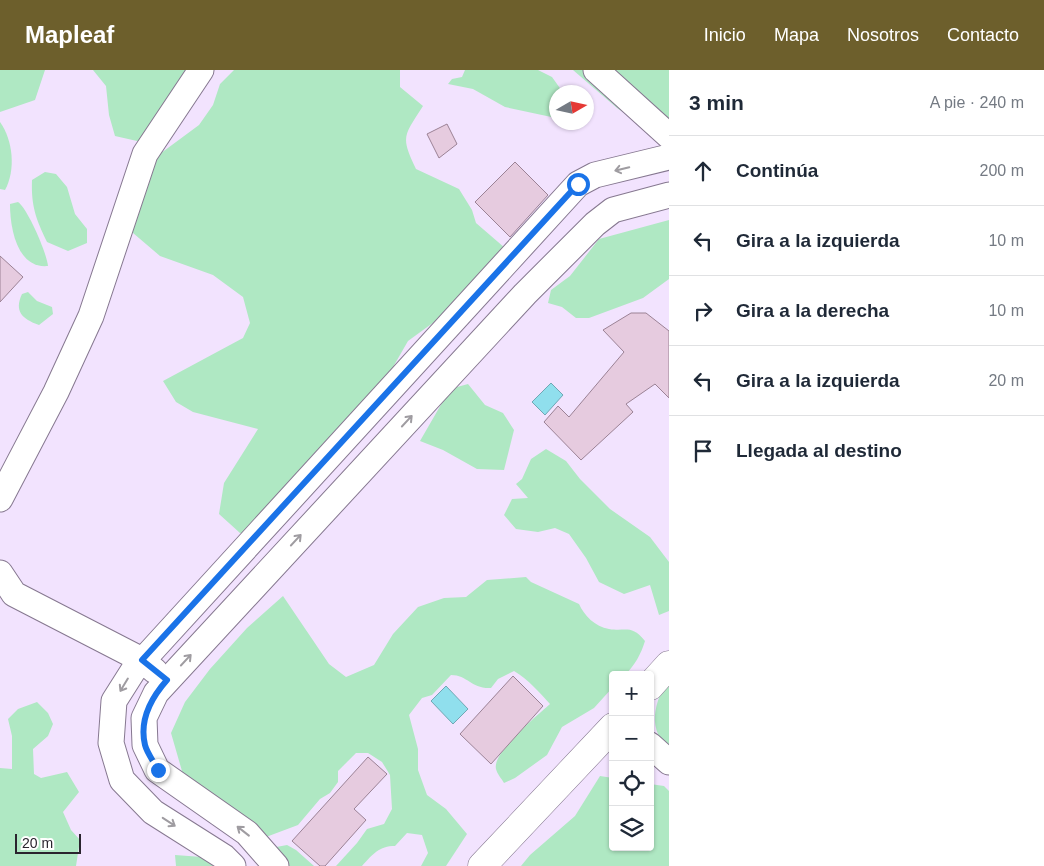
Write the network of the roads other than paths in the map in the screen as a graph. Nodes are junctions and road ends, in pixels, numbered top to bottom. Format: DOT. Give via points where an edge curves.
graph roads {
  1 [pos="201,70"];
  2 [pos="596,70"];
  3 [pos="669,136"];
  4 [pos="669,158"];
  5 [pos="669,195"];
  6 [pos="0,499"];
  7 [pos="0,573"];
  8 [pos="142,660"];
  9 [pos="669,665"];
  10 [pos="167,680"];
  11 [pos="654,682"];
  12 [pos="609,731"];
  13 [pos="654,749"];
  14 [pos="669,762"];
  15 [pos="233,866"];
  16 [pos="276,866"];
  17 [pos="482,866"];
  1 -- 6 [label="street" via="145,154 91,316 56,392"];
  2 -- 3 [label="street"];
  4 -- 8 [label="street, one-way" via="595,175 578,184"];
  10 -- 5 [label="street, one-way" via="525,294 595,224 613,210"];
  7 -- 8 [label="street" via="14,594"];
  8 -- 10 [label="street"];
  8 -- 15 [label="street, one-way" via="114,701 111,743 122,780 153,812"];
  9 -- 11 [label="street"];
  16 -- 10 [label="street, one-way" via="247,833 158,770 145,745 144,718 156,693"];
  12 -- 17 [label="street"];
  13 -- 14 [label="street"];
}
